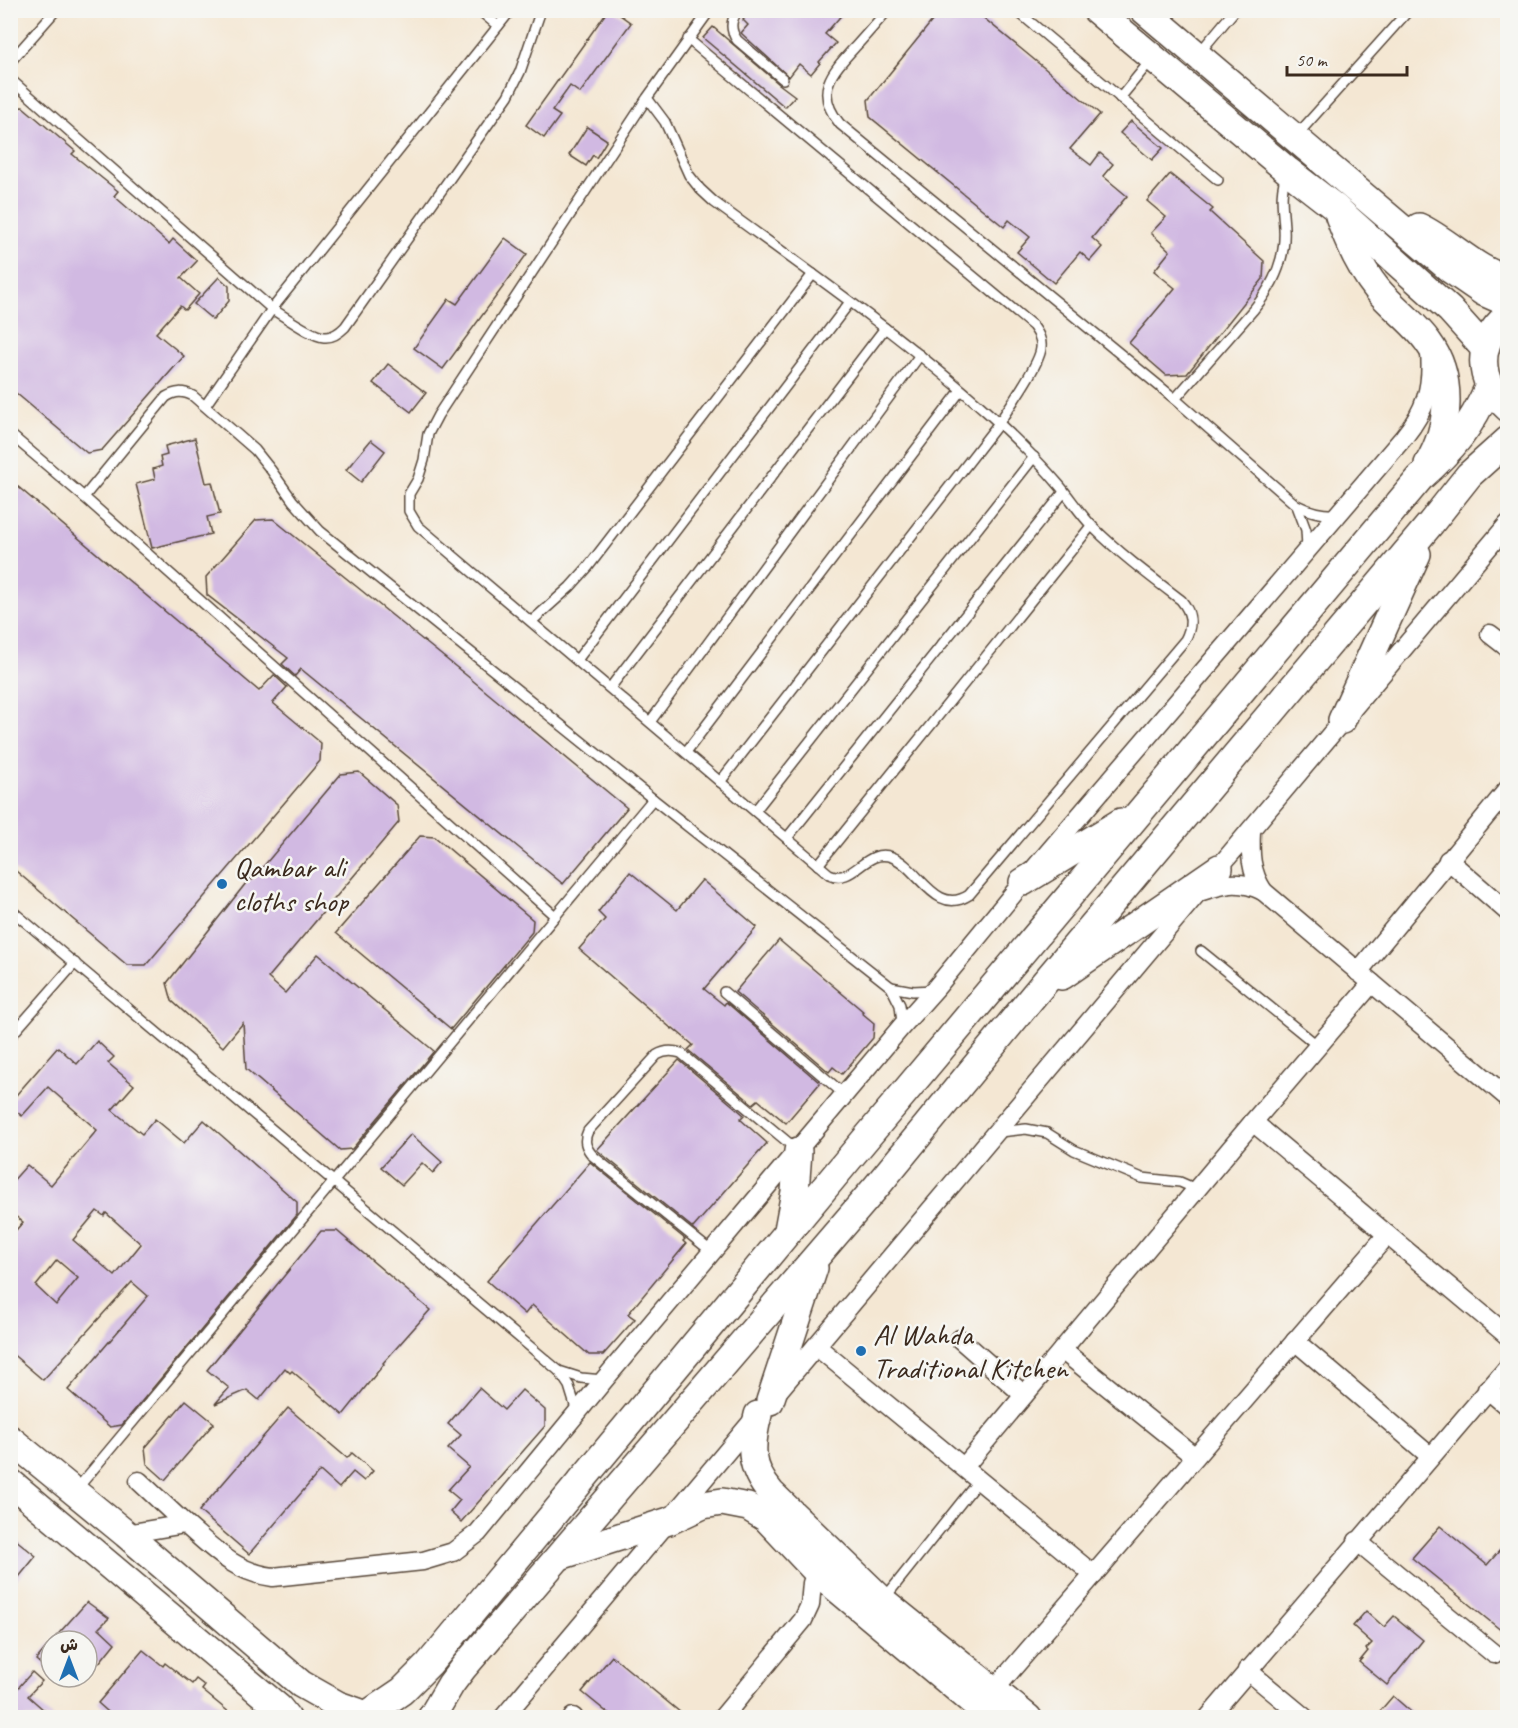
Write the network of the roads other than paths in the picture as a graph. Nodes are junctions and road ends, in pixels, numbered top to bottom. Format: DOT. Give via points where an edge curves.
graph roads {
  1 [pos="56,10"];
  2 [pos="479,10"];
  3 [pos="511,10"];
  4 [pos="541,10"];
  5 [pos="710,10"];
  6 [pos="738,10"];
  7 [pos="888,10"];
  8 [pos="1016,10"];
  9 [pos="1096,10"];
  10 [pos="1144,10"];
  11 [pos="1235,10"];
  12 [pos="1409,10"];
  13 [pos="498,26"];
  14 [pos="688,39"];
  15 [pos="1197,56"];
  16 [pos="1152,58"];
  17 [pos="10,62"];
  18 [pos="10,79"];
  19 [pos="783,79"];
  20 [pos="647,98"];
  21 [pos="1120,98"];
  22 [pos="1294,137"];
  23 [pos="1288,171"];
  24 [pos="1218,180"];
  25 [pos="1337,209"];
  26 [pos="1383,212"];
  27 [pos="813,274"];
  28 [pos="1508,279"];
  29 [pos="850,302"];
  30 [pos="1508,303"];
  31 [pos="272,309"];
  32 [pos="1508,315"];
  33 [pos="885,328"];
  34 [pos="1429,343"];
  35 [pos="1485,349"];
  36 [pos="920,355"];
  37 [pos="1488,386"];
  38 [pos="960,390"];
  39 [pos="1175,399"];
  40 [pos="205,406"];
  41 [pos="1508,408"];
  42 [pos="999,423"];
  43 [pos="10,434"];
  44 [pos="1508,440"];
  45 [pos="1034,457"];
  46 [pos="1420,478"];
  47 [pos="1064,492"];
  48 [pos="84,497"];
  49 [pos="1295,504"];
  50 [pos="1338,513"];
  51 [pos="1431,523"];
  52 [pos="1508,524"];
  53 [pos="1092,526"];
  54 [pos="1307,549"];
  55 [pos="532,621"];
  56 [pos="1490,634"];
  57 [pos="1508,648"];
  58 [pos="577,660"];
  59 [pos="610,688"];
  60 [pos="1342,720"];
  61 [pos="650,722"];
  62 [pos="686,752"];
  63 [pos="720,782"];
  64 [pos="1508,789"];
  65 [pos="653,799"];
  66 [pos="1143,808"];
  67 [pos="755,811"];
  68 [pos="1251,830"];
  69 [pos="787,838"];
  70 [pos="1448,860"];
  71 [pos="818,865"];
  72 [pos="1219,868"];
  73 [pos="1023,882"];
  74 [pos="1263,891"];
  75 [pos="1198,892"];
  76 [pos="10,909"];
  77 [pos="1508,912"];
  78 [pos="555,916"];
  79 [pos="1202,951"];
  80 [pos="75,963"];
  81 [pos="1365,977"];
  82 [pos="891,987"];
  83 [pos="935,989"];
  84 [pos="724,992"];
  85 [pos="1034,995"];
  86 [pos="902,1026"];
  87 [pos="10,1037"];
  88 [pos="1318,1046"];
  89 [pos="845,1095"];
  90 [pos="1508,1098"];
  91 [pos="1253,1122"];
  92 [pos="994,1133"];
  93 [pos="798,1151"];
  94 [pos="333,1180"];
  95 [pos="1196,1189"];
  96 [pos="787,1233"];
  97 [pos="1387,1235"];
  98 [pos="712,1252"];
  99 [pos="819,1254"];
  100 [pos="1508,1336"];
  101 [pos="960,1339"];
  102 [pos="1295,1341"];
  103 [pos="816,1346"];
  104 [pos="1062,1350"];
  105 [pos="1508,1367"];
  106 [pos="559,1371"];
  107 [pos="604,1380"];
  108 [pos="1487,1389"];
  109 [pos="1024,1395"];
  110 [pos="1508,1407"];
  111 [pos="764,1408"];
  112 [pos="577,1413"];
  113 [pos="10,1439"];
  114 [pos="1430,1456"];
  115 [pos="1195,1457"];
  116 [pos="964,1467"];
  117 [pos="979,1480"];
  118 [pos="139,1481"];
  119 [pos="10,1482"];
  120 [pos="765,1485"];
  121 [pos="74,1492"];
  122 [pos="748,1507"];
  123 [pos="669,1521"];
  124 [pos="185,1524"];
  125 [pos="126,1534"];
  126 [pos="1357,1541"];
  127 [pos="560,1556"];
  128 [pos="817,1572"];
  129 [pos="1094,1575"];
  130 [pos="883,1601"];
  131 [pos="1494,1654"];
  132 [pos="1247,1670"];
  133 [pos="994,1690"];
  134 [pos="264,1705"];
  135 [pos="364,1715"];
  136 [pos="287,1718"];
  137 [pos="431,1718"];
  138 [pos="503,1718"];
  139 [pos="722,1718"];
  140 [pos="992,1718"];
  141 [pos="1028,1718"];
  142 [pos="1208,1718"];
  143 [pos="1305,1718"];
  1 -- 17 [label="lane"];
  2 -- 13 [label="lane"];
  3 -- 13 [label="lane"];
  4 -- 31 [label="lane" via="508,96 341,332 330,337 318,336"];
  5 -- 14 [label="lane"];
  6 -- 19 [label="lane" via="731,22 737,40"];
  7 -- 39 [label="lane" via="831,76 827,102 832,114"];
  8 -- 21 [label="lane"];
  9 -- 16 [label="main road"];
  10 -- 15 [label="main road"];
  11 -- 15 [label="lane"];
  12 -- 22 [label="lane"];
  13 -- 31 [label="lane"];
  14 -- 20 [label="lane"];
  14 -- 42 [label="lane" via="1033,326 1040,337 1040,357"];
  15 -- 22 [label="main road"];
  16 -- 21 [label="lane"];
  16 -- 23 [label="main road"];
  18 -- 31 [label="lane"];
  20 -- 27 [label="lane" via="665,122 689,175 700,189"];
  20 -- 55 [label="lane" via="438,415 428,434 418,479 409,494 409,511 417,526"];
  21 -- 24 [label="lane"];
  22 -- 26 [label="main road"];
  23 -- 25 [label="main road"];
  23 -- 39 [label="lane" via="1281,198 1284,248 1274,281"];
  25 -- 34 [label="main road" via="1355,254 1376,287"];
  25 -- 35 [label="main road" via="1450,310"];
  26 -- 28 [label="main road" via="1425,230 1485,270"];
  26 -- 30 [label="main road" via="1466,282"];
  27 -- 29 [label="lane"];
  27 -- 55 [label="lane" via="588,567"];
  29 -- 33 [label="lane"];
  29 -- 58 [label="lane"];
  31 -- 40 [label="lane"];
  32 -- 35 [label="main road" via="1494,329"];
  33 -- 36 [label="lane"];
  33 -- 59 [label="lane"];
  34 -- 46 [label="main road" via="1440,364 1446,411 1432,457"];
  34 -- 50 [label="street" via="1429,390 1416,422"];
  35 -- 37 [label="main road"];
  36 -- 38 [label="lane"];
  36 -- 61 [label="lane"];
  37 -- 41 [label="main road"];
  37 -- 46 [label="main road" via="1458,441"];
  38 -- 42 [label="lane"];
  38 -- 62 [label="lane"];
  39 -- 49 [label="lane"];
  40 -- 48 [label="lane" via="187,393 166,397"];
  40 -- 65 [label="lane" via="255,450 320,531"];
  42 -- 45 [label="lane"];
  42 -- 63 [label="lane"];
  43 -- 48 [label="lane"];
  44 -- 51 [label="main road" via="1469,475"];
  45 -- 47 [label="lane"];
  45 -- 67 [label="lane"];
  46 -- 66 [label="main road"];
  47 -- 53 [label="lane"];
  47 -- 69 [label="lane"];
  48 -- 78 [label="lane"];
  49 -- 50 [label="lane" via="1320,514"];
  49 -- 54 [label="lane" via="1306,530"];
  50 -- 54 [label="street"];
  51 -- 60 [label="main road"];
  51 -- 85 [label="main road"];
  52 -- 60 [label="street"];
  53 -- 71 [label="lane"];
  53 -- 71 [label="lane" via="1181,600 1189,612 1190,627 1185,640 963,899 942,898 890,856 873,857 841,877"];
  54 -- 73 [label="street"];
  55 -- 58 [label="lane"];
  56 -- 57 [label="street"];
  58 -- 59 [label="lane"];
  59 -- 61 [label="lane"];
  60 -- 68 [label="street"];
  61 -- 62 [label="lane"];
  62 -- 63 [label="lane"];
  63 -- 67 [label="lane"];
  64 -- 70 [label="street"];
  65 -- 78 [label="lane"];
  65 -- 82 [label="lane"];
  66 -- 73 [label="main road"];
  66 -- 96 [label="main road"];
  67 -- 69 [label="lane"];
  68 -- 72 [label="street"];
  68 -- 74 [label="street" via="1251,865"];
  69 -- 71 [label="lane"];
  70 -- 77 [label="street"];
  70 -- 81 [label="street"];
  72 -- 75 [label="street"];
  72 -- 85 [label="main road"];
  73 -- 83 [label="street"];
  74 -- 75 [label="street" via="1239,884"];
  74 -- 81 [label="street"];
  75 -- 92 [label="street"];
  76 -- 80 [label="lane"];
  78 -- 94 [label="lane"];
  79 -- 88 [label="lane"];
  80 -- 87 [label="lane"];
  80 -- 94 [label="lane"];
  81 -- 88 [label="street"];
  81 -- 90 [label="street"];
  82 -- 83 [label="lane"];
  82 -- 86 [label="lane" via="900,1005"];
  83 -- 86 [label="street"];
  84 -- 89 [label="lane"];
  85 -- 99 [label="main road"];
  86 -- 89 [label="street"];
  88 -- 91 [label="street"];
  89 -- 93 [label="street"];
  91 -- 95 [label="street"];
  91 -- 97 [label="street"];
  92 -- 95 [label="lane" via="1015,1129 1047,1133 1074,1150 1142,1178 1180,1182"];
  92 -- 103 [label="street"];
  93 -- 96 [label="main road"];
  93 -- 98 [label="street"];
  93 -- 98 [label="lane" via="675,1051 657,1055 588,1131 585,1142 593,1156"];
  94 -- 106 [label="lane"];
  94 -- 121 [label="lane"];
  95 -- 104 [label="street"];
  96 -- 135 [label="main road" via="429,1664 402,1691"];
  97 -- 100 [label="street"];
  97 -- 102 [label="street"];
  98 -- 107 [label="street"];
  99 -- 111 [label="main road"];
  99 -- 127 [label="main road"];
  101 -- 109 [label="street"];
  102 -- 114 [label="street"];
  102 -- 115 [label="street"];
  103 -- 111 [label="street"];
  103 -- 116 [label="street"];
  104 -- 109 [label="street"];
  104 -- 115 [label="street"];
  105 -- 108 [label="street"];
  106 -- 107 [label="lane"];
  106 -- 112 [label="lane" via="569,1386"];
  107 -- 112 [label="street"];
  108 -- 110 [label="street"];
  108 -- 114 [label="street"];
  109 -- 116 [label="street"];
  111 -- 120 [label="main road" via="752,1447 755,1467"];
  111 -- 123 [label="street"];
  112 -- 124 [label="street" via="478,1533 453,1552 438,1557 273,1577 249,1572 228,1560"];
  113 -- 121 [label="main road"];
  114 -- 126 [label="street"];
  115 -- 129 [label="street"];
  116 -- 117 [label="street"];
  117 -- 129 [label="street"];
  117 -- 130 [label="lane"];
  118 -- 124 [label="street"];
  119 -- 134 [label="main road"];
  120 -- 122 [label="main road" via="747,1480 739,1487 738,1496"];
  120 -- 130 [label="main road"];
  121 -- 125 [label="main road"];
  122 -- 123 [label="main road" via="714,1503"];
  122 -- 128 [label="main road" via="766,1518"];
  123 -- 127 [label="main road"];
  123 -- 138 [label="street"];
  124 -- 125 [label="street"];
  125 -- 135 [label="main road" via="301,1684"];
  126 -- 131 [label="street"];
  126 -- 132 [label="street"];
  127 -- 137 [label="main road" via="463,1668"];
  128 -- 139 [label="street" via="803,1620"];
  128 -- 140 [label="main road"];
  129 -- 133 [label="street"];
  130 -- 133 [label="main road"];
  132 -- 142 [label="street"];
  132 -- 143 [label="street"];
  133 -- 141 [label="main road"];
  134 -- 136 [label="main road" via="279,1708"];
}
